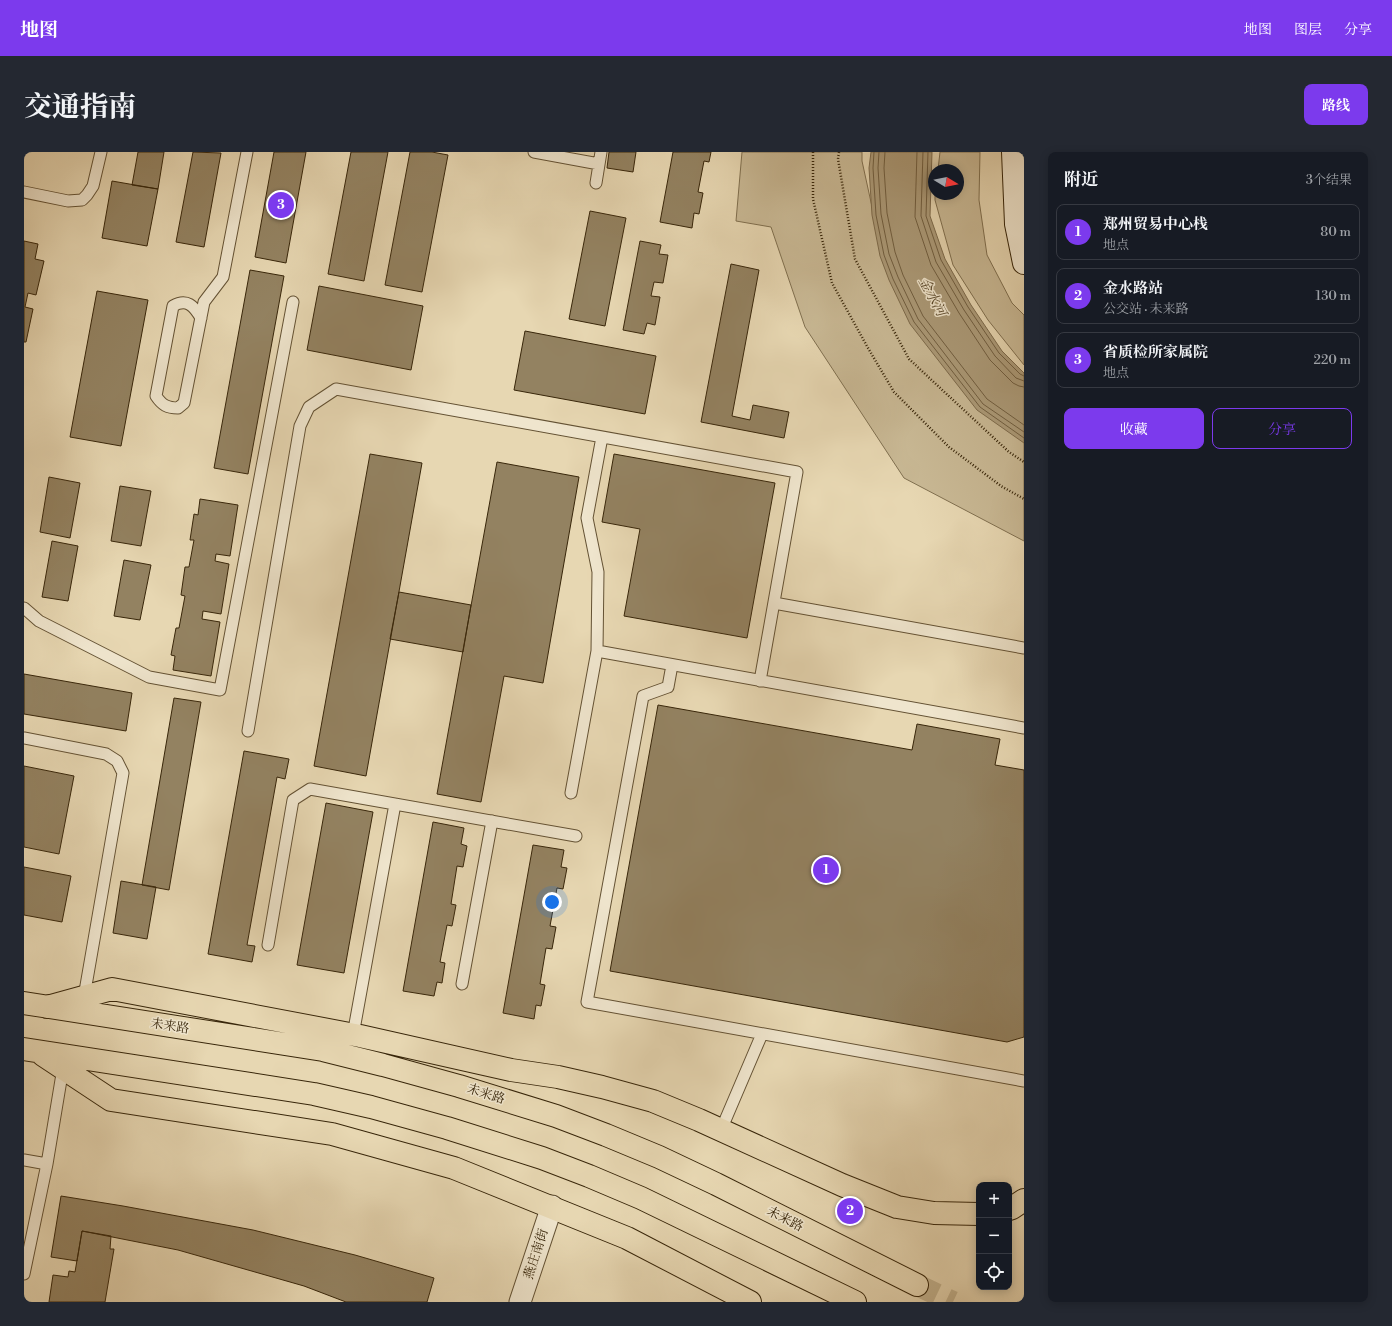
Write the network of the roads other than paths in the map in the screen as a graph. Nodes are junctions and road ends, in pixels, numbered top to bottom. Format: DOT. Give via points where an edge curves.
graph roads {
  1 [pos="101,152"];
  2 [pos="247,152"];
  3 [pos="534,152"];
  4 [pos="601,152"];
  5 [pos="1013,152"];
  6 [pos="599,164"];
  7 [pos="596,183"];
  8 [pos="24,192"];
  9 [pos="1024,263"];
  10 [pos="293,302"];
  11 [pos="201,318"];
  12 [pos="602,437"];
  13 [pos="774,603"];
  14 [pos="24,608"];
  15 [pos="1024,648"];
  16 [pos="597,651"];
  17 [pos="672,665"];
  18 [pos="760,681"];
  19 [pos="1024,728"];
  20 [pos="248,731"];
  21 [pos="24,738"];
  22 [pos="571,793"];
  23 [pos="395,804"];
  24 [pos="492,821"];
  25 [pos="576,836"];
  26 [pos="268,945"];
  27 [pos="462,984"];
  28 [pos="84,997"];
  29 [pos="24,1003"];
  30 [pos="47,1007"];
  31 [pos="762,1034"];
  32 [pos="353,1035"];
  33 [pos="31,1050"];
  34 [pos="63,1068"];
  35 [pos="1024,1081"];
  36 [pos="721,1130"];
  37 [pos="24,1160"];
  38 [pos="47,1164"];
  39 [pos="1024,1200"];
  40 [pos="552,1206"];
  41 [pos="1012,1208"];
  42 [pos="976,1214"];
  43 [pos="24,1274"];
  44 [pos="917,1286"];
  45 [pos="520,1302"];
  46 [pos="750,1302"];
  47 [pos="855,1302"];
  1 -- 8 [label="lane" via="93,186 82,200 68,201"];
  2 -- 11 [label="lane" via="223,277 204,302"];
  3 -- 6 [label="lane"];
  4 -- 6 [label="lane"];
  5 -- 9 [label="street" via="1016,224"];
  6 -- 7 [label="lane"];
  10 -- 14 [label="lane" via="220,690 149,677 39,621"];
  11 -- 11 [label="lane" via="194,307 187,303 173,306 156,396 169,408 178,408 184,403"];
  12 -- 13 [label="lane" via="797,472"];
  12 -- 16 [label="lane" via="587,518 598,572"];
  12 -- 20 [label="lane" via="336,389 309,407 300,426"];
  13 -- 15 [label="lane"];
  13 -- 18 [label="lane"];
  16 -- 17 [label="lane"];
  16 -- 22 [label="lane"];
  17 -- 18 [label="lane"];
  17 -- 31 [label="lane" via="668,687 643,696 587,1002"];
  18 -- 19 [label="lane"];
  21 -- 28 [label="lane" via="106,754 117,762 124,773"];
  23 -- 24 [label="lane"];
  23 -- 26 [label="lane" via="310,789 293,800"];
  23 -- 32 [label="lane"];
  24 -- 25 [label="lane"];
  24 -- 27 [label="lane"];
  28 -- 30 [label="main road"];
  28 -- 32 [label="main road" via="112,989"];
  29 -- 30 [label="main road, 未来路"];
  30 -- 44 [label="main road, 未来路" via="323,1050 459,1086 556,1116 673,1164"];
  31 -- 35 [label="lane"];
  31 -- 36 [label="lane"];
  32 -- 36 [label="main road" via="602,1087 653,1101"];
  33 -- 34 [label="main road"];
  33 -- 47 [label="main road" via="314,1094 447,1128 542,1158 604,1182"];
  34 -- 38 [label="lane"];
  34 -- 40 [label="main road" via="111,1100 332,1134 454,1168"];
  36 -- 42 [label="main road" via="842,1185 898,1207 934,1213"];
  37 -- 38 [label="lane"];
  38 -- 43 [label="lane"];
  39 -- 41 [label="main road"];
  40 -- 45 [label="street, 燕庄南街"];
  40 -- 46 [label="main road" via="627,1238"];
}
